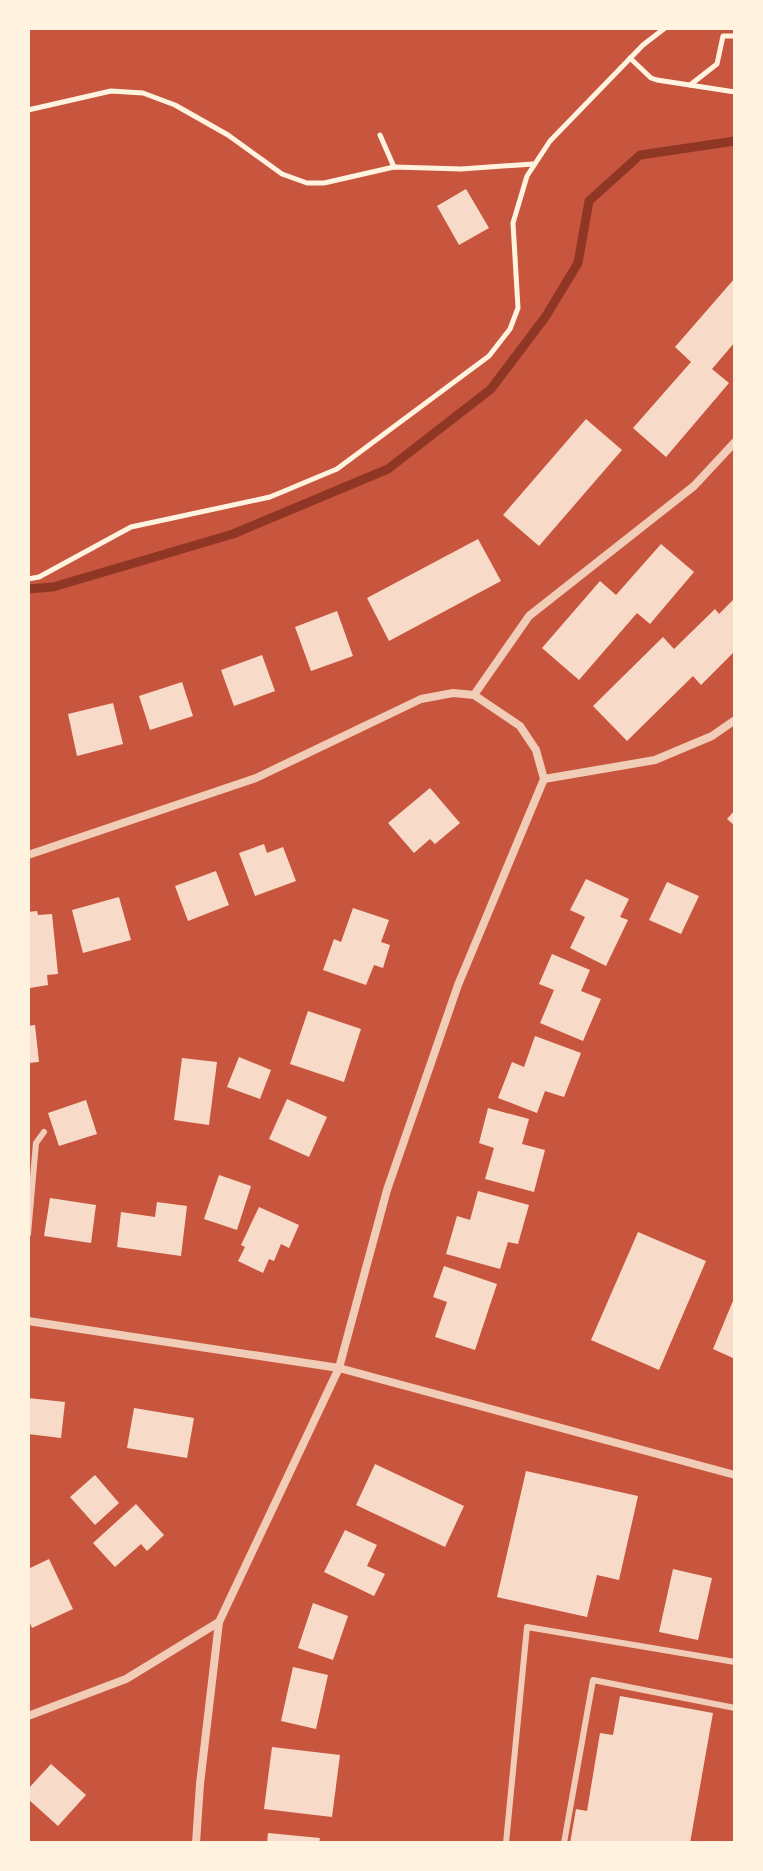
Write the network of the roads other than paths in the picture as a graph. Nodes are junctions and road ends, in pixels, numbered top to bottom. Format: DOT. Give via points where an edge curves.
graph roads {
  1 [pos="735,442"];
  2 [pos="474,695"];
  3 [pos="735,720"];
  4 [pos="544,779"];
  5 [pos="28,855"];
  6 [pos="44,1132"];
  7 [pos="28,1234"];
  8 [pos="28,1321"];
  9 [pos="339,1368"];
  10 [pos="735,1475"];
  11 [pos="219,1622"];
  12 [pos="735,1662"];
  13 [pos="735,1708"];
  14 [pos="28,1716"];
  15 [pos="196,1843"];
  16 [pos="506,1843"];
  17 [pos="564,1843"];
  1 -- 2 [label="street" via="694,486 529,616"];
  2 -- 4 [label="street" via="520,726 536,750"];
  2 -- 5 [label="street" via="421,699 256,778"];
  3 -- 4 [label="street" via="712,736 655,760"];
  4 -- 9 [label="street" via="458,985 387,1190"];
  6 -- 7 [label="lane" via="36,1143"];
  8 -- 9 [label="street"];
  9 -- 10 [label="street"];
  9 -- 11 [label="street"];
  11 -- 14 [label="street" via="126,1679"];
  11 -- 15 [label="street"];
  12 -- 16 [label="lane" via="527,1627"];
  13 -- 17 [label="lane" via="593,1680"];
}
